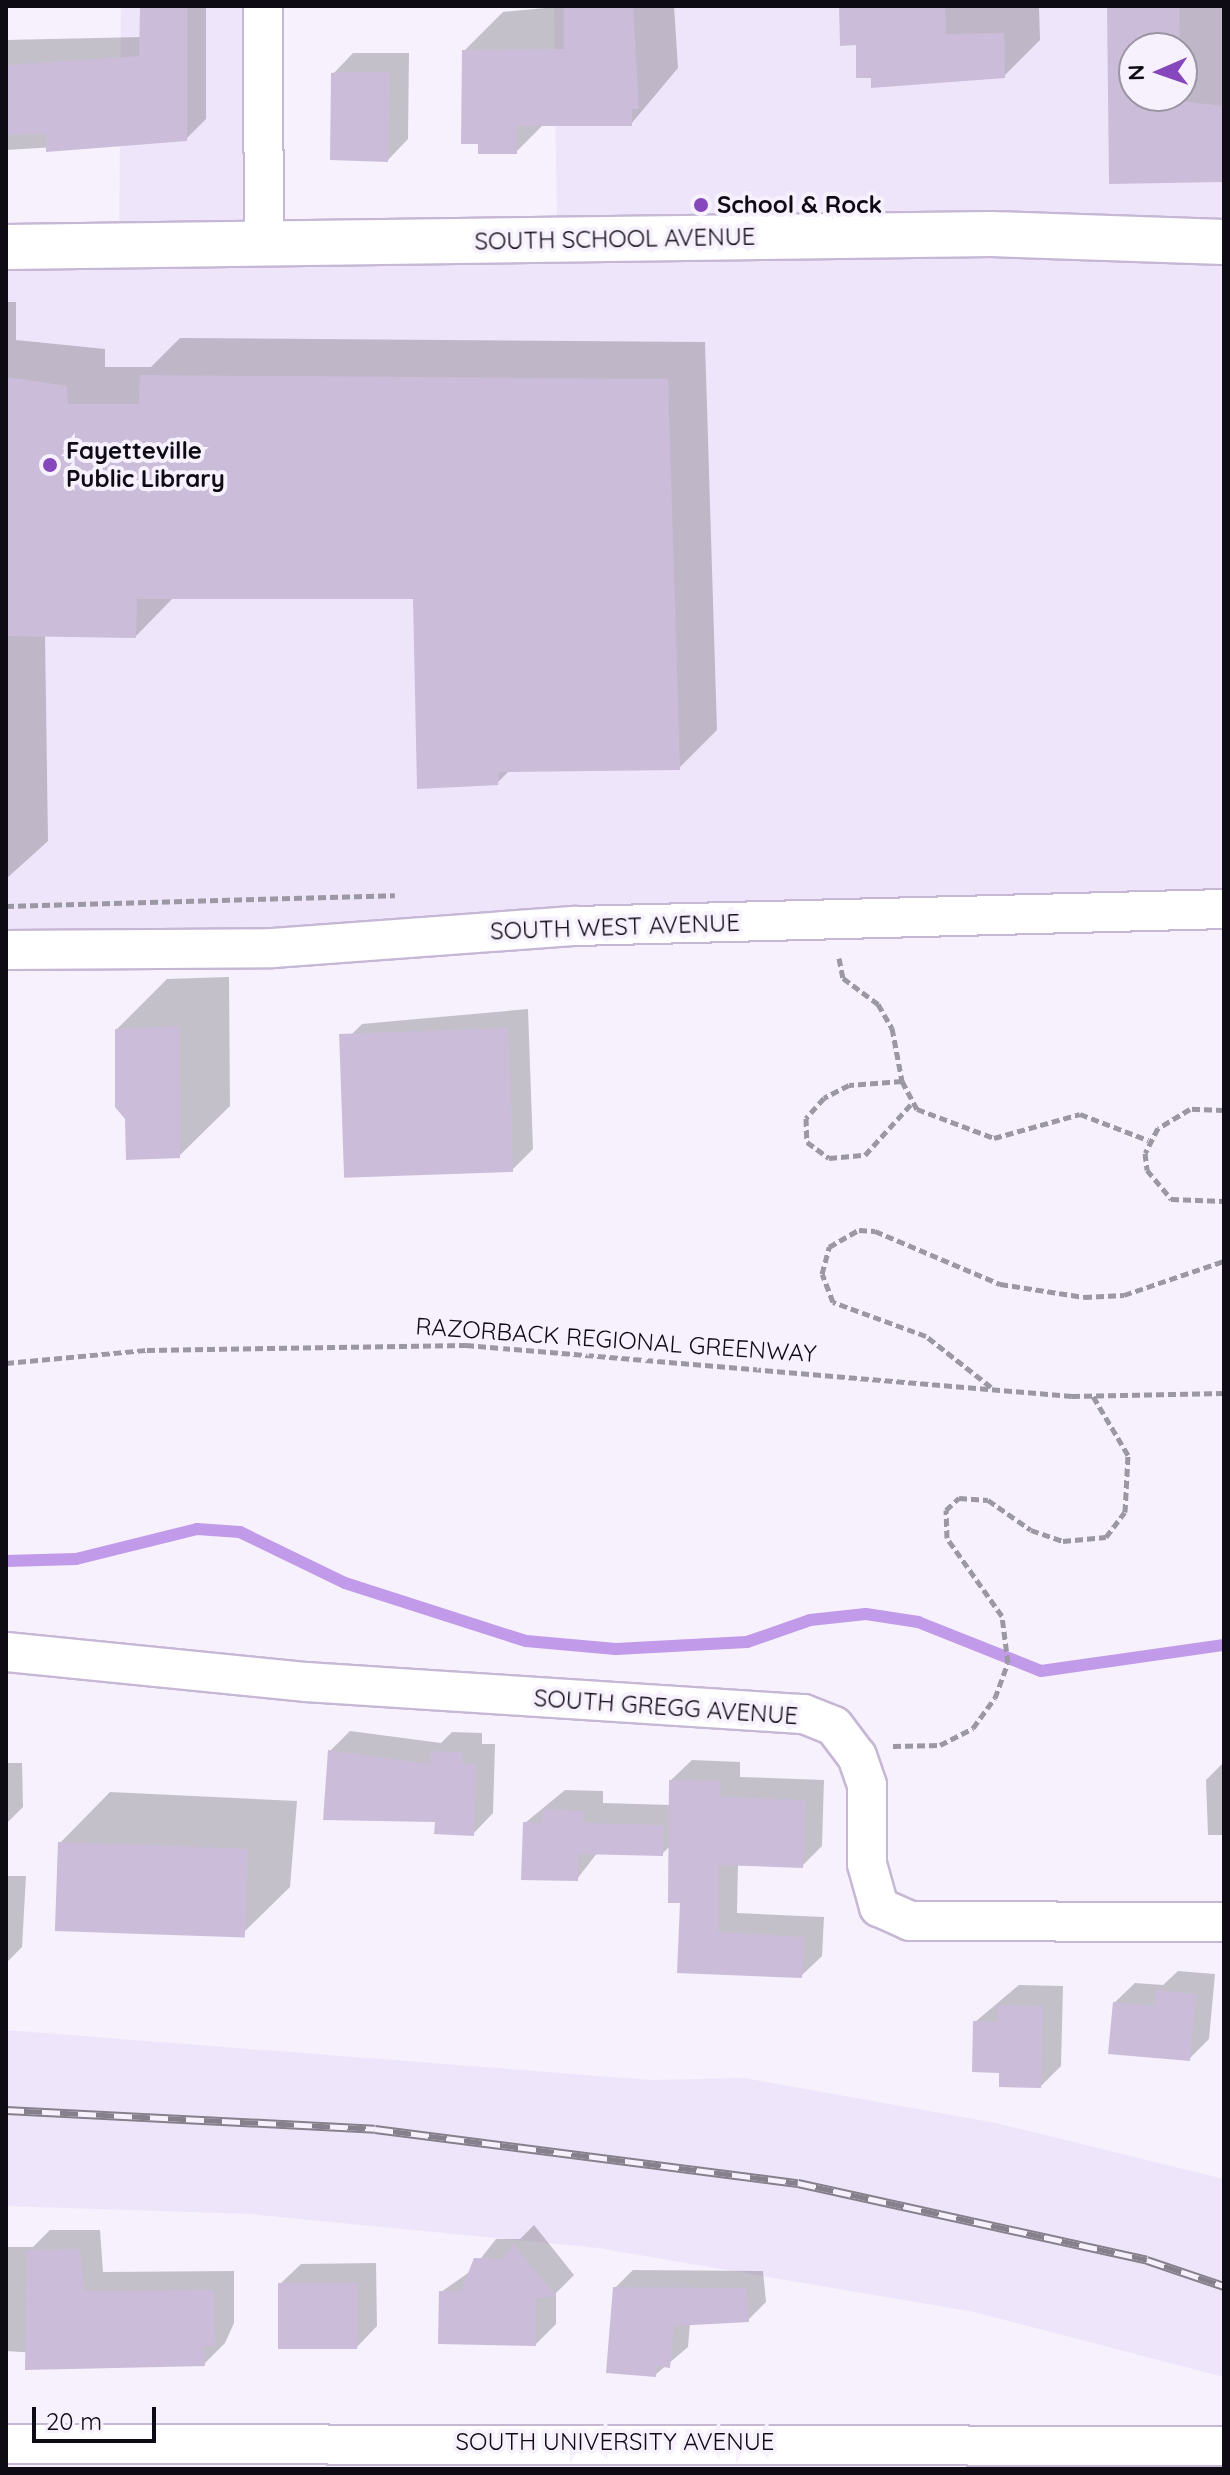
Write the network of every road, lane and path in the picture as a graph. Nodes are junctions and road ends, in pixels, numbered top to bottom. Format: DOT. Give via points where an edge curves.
graph roads {
  1 [pos="263,6"];
  2 [pos="1224,242"];
  3 [pos="264,244"];
  4 [pos="6,247"];
  5 [pos="1224,909"];
  6 [pos="820,920"];
  7 [pos="6,950"];
  8 [pos="902,1081"];
  9 [pos="912,1103"];
  10 [pos="1224,1110"];
  11 [pos="1148,1140"];
  12 [pos="1224,1201"];
  13 [pos="1224,1261"];
  14 [pos="6,1363"];
  15 [pos="992,1388"];
  16 [pos="1224,1393"];
  17 [pos="1093,1395"];
  18 [pos="6,1652"];
  19 [pos="857,1756"];
  20 [pos="1224,1922"];
  21 [pos="6,2444"];
  22 [pos="1224,2446"];
  23 [pos="228,2455"];
  1 -- 3 [label="street"];
  2 -- 3 [label="street, SOUTH SCHOOL AVENUE" via="992,234"];
  3 -- 4 [label="street, SOUTH SCHOOL AVENUE"];
  5 -- 6 [label="street, SOUTH WEST AVENUE"];
  6 -- 7 [label="street, SOUTH WEST AVENUE" via="576,926 273,948"];
  6 -- 8 [label="path" via="843,978 878,1004 892,1028"];
  8 -- 9 [label="path"];
  8 -- 9 [label="path" via="849,1085 824,1098 806,1118 807,1142 829,1158 865,1155"];
  9 -- 11 [label="path" via="985,1137 1080,1114"];
  10 -- 11 [label="path" via="1190,1109"];
  11 -- 12 [label="path" via="1147,1170 1163,1194"];
  13 -- 15 [label="path" via="1124,1295 1084,1297 1000,1284 875,1231 859,1230 829,1247 822,1274 833,1302 865,1320 926,1336"];
  14 -- 15 [label="path, RAZORBACK REGIONAL GREENWAY" via="147,1350 451,1344"];
  15 -- 17 [label="path, RAZORBACK REGIONAL GREENWAY"];
  16 -- 17 [label="path, RAZORBACK REGIONAL GREENWAY"];
  17 -- 19 [label="path" via="1128,1455 1125,1512 1106,1537 1063,1541 1031,1530 988,1500 959,1498 946,1510 947,1538 988,1591 1007,1630 1008,1663 984,1715 940,1745 879,1747"];
  18 -- 19 [label="street, SOUTH GREGG AVENUE" via="306,1682 804,1714 834,1726"];
  19 -- 20 [label="street, SOUTH GREGG AVENUE" via="867,1785 867,1864 879,1907 910,1921"];
  21 -- 23 [label="street, SOUTH UNIVERSITY AVENUE"];
  22 -- 23 [label="street, SOUTH UNIVERSITY AVENUE"];
}
